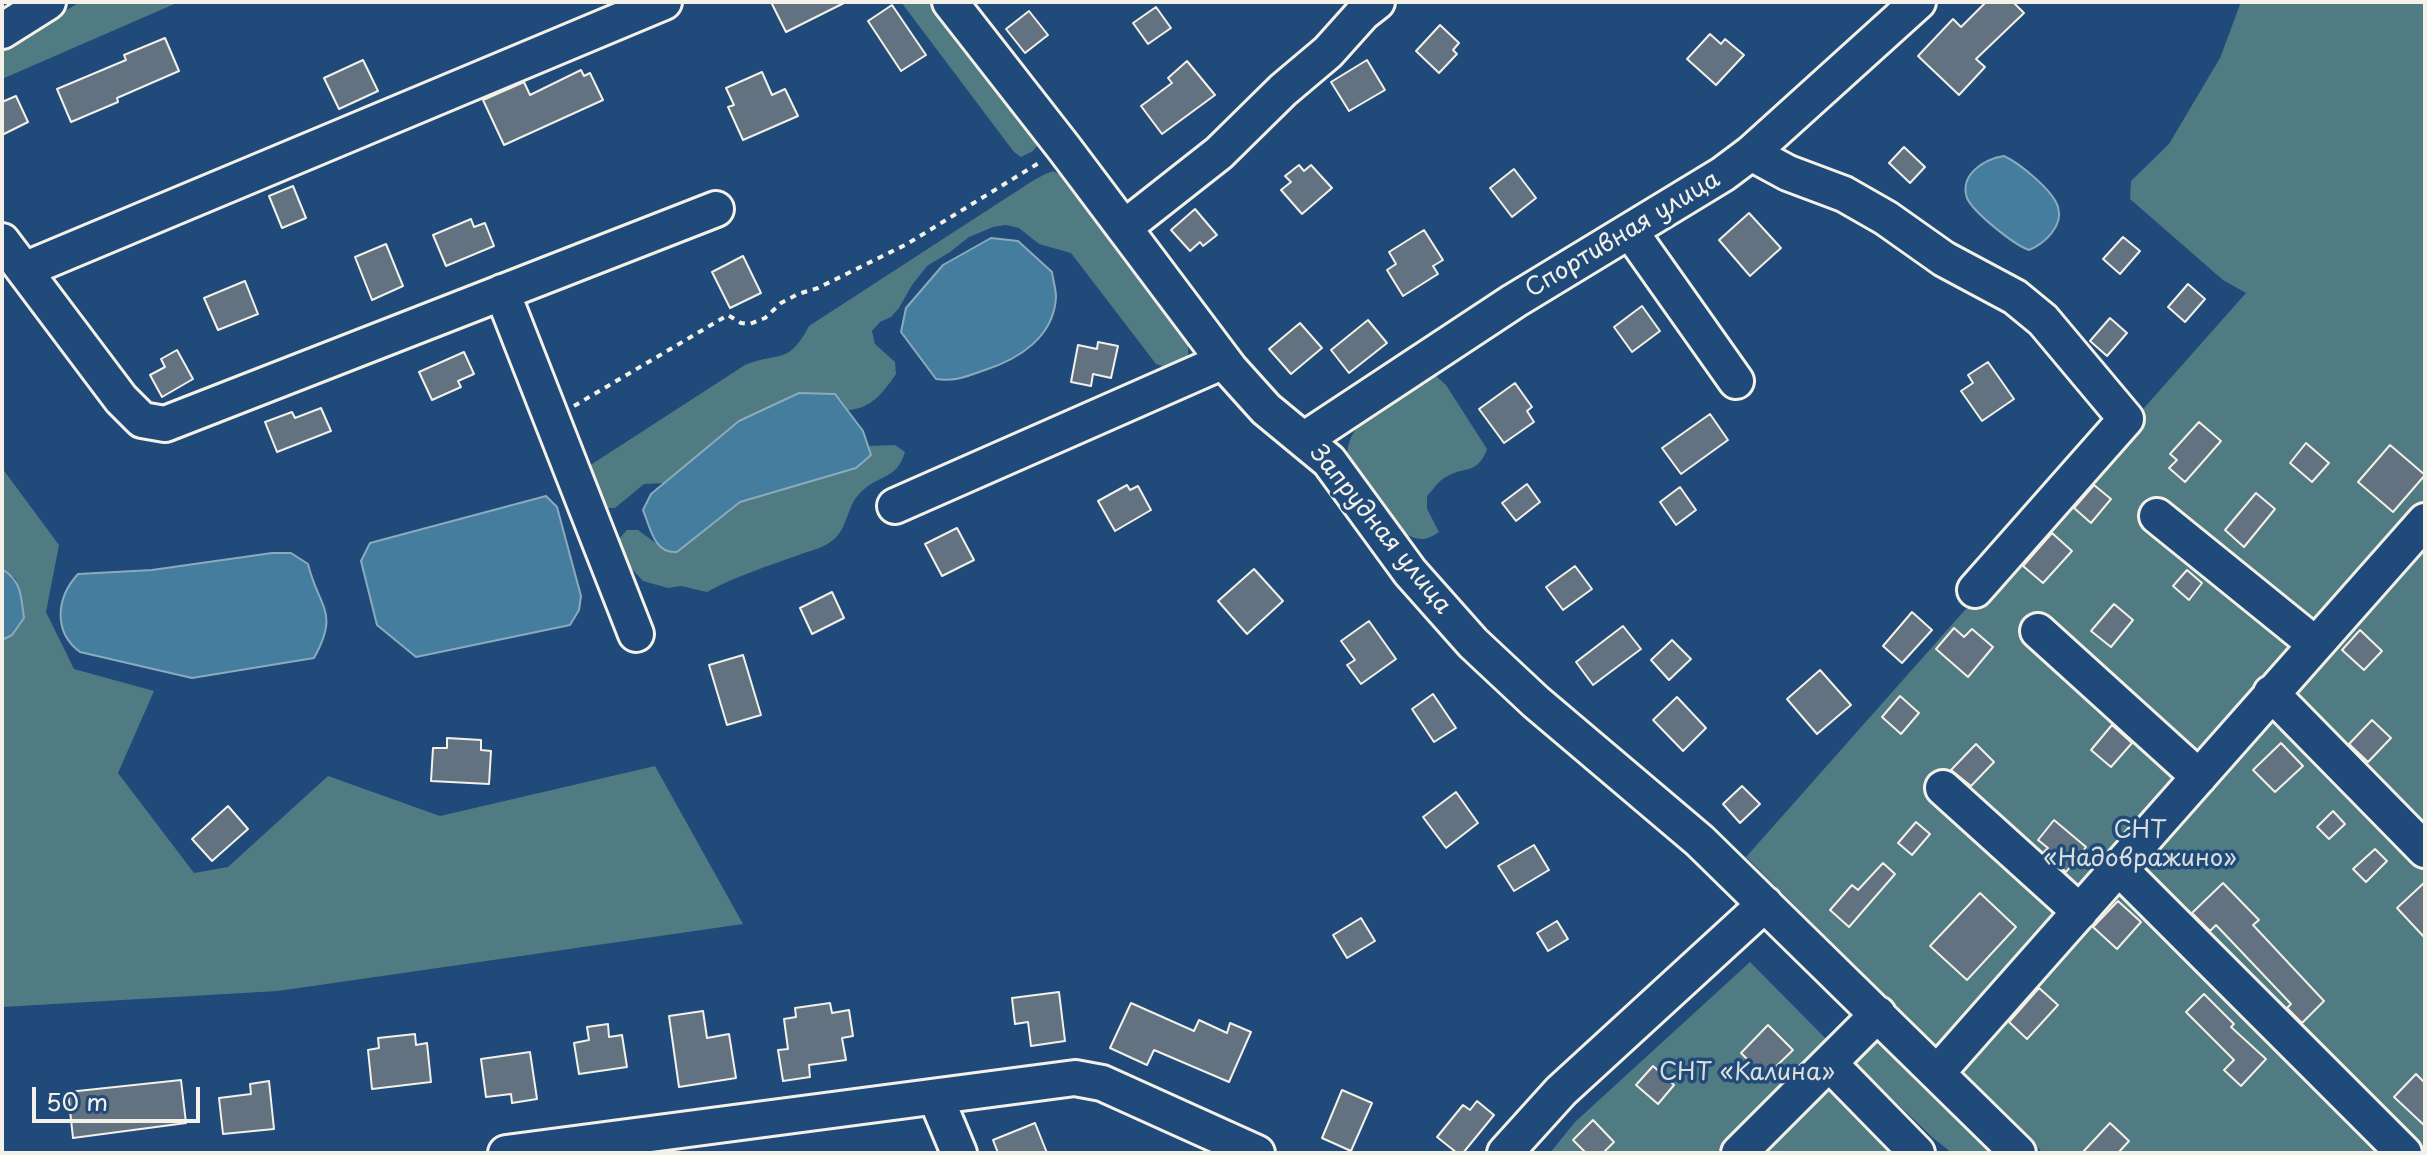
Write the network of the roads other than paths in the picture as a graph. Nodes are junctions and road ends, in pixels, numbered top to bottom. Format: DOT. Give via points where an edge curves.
graph roads {
  1 [pos="48,2"];
  2 [pos="664,2"];
  3 [pos="950,2"];
  4 [pos="1377,2"];
  5 [pos="1918,2"];
  6 [pos="2,31"];
  7 [pos="1751,153"];
  8 [pos="716,209"];
  9 [pos="1125,227"];
  10 [pos="1630,231"];
  11 [pos="2,241"];
  12 [pos="24,270"];
  13 [pos="502,292"];
  14 [pos="1224,361"];
  15 [pos="1736,381"];
  16 [pos="1305,439"];
  17 [pos="895,506"];
  18 [pos="2157,516"];
  19 [pos="2423,528"];
  20 [pos="1975,590"];
  21 [pos="2038,631"];
  22 [pos="636,634"];
  23 [pos="2315,644"];
  24 [pos="2271,693"];
  25 [pos="2199,777"];
  26 [pos="1943,788"];
  27 [pos="2425,850"];
  28 [pos="2119,868"];
  29 [pos="1765,904"];
  30 [pos="2080,912"];
  31 [pos="1878,1014"];
  32 [pos="1829,1063"];
  33 [pos="1937,1073"];
  34 [pos="936,1098"];
  35 [pos="562,1150"];
  36 [pos="506,1153"];
  37 [pos="959,1153"];
  38 [pos="1257,1153"];
  39 [pos="1505,1153"];
  40 [pos="1739,1153"];
  41 [pos="1917,1153"];
  42 [pos="2018,1153"];
  43 [pos="2404,1153"];
  1 -- 6 [label="street"];
  2 -- 12 [label="street"];
  3 -- 9 [label="street, Запрудная улица"];
  4 -- 9 [label="street" via="1219,153"];
  5 -- 7 [label="street, Спортивная улица"];
  7 -- 10 [label="street, Спортивная улица"];
  7 -- 20 [label="street" via="1844,194 1944,259 2015,297 2043,320 2126,419"];
  8 -- 13 [label="street"];
  9 -- 14 [label="street, Запрудная улица"];
  10 -- 15 [label="street"];
  10 -- 16 [label="street, Спортивная улица"];
  11 -- 12 [label="street"];
  12 -- 13 [label="street" via="121,399 142,420 165,424"];
  13 -- 22 [label="street"];
  14 -- 16 [label="street, Запрудная улица" via="1266,409"];
  14 -- 17 [label="street"];
  16 -- 29 [label="street, Запрудная улица" via="1329,461 1410,572 1473,643"];
  18 -- 23 [label="street"];
  19 -- 23 [label="street"];
  21 -- 25 [label="street"];
  23 -- 24 [label="street"];
  24 -- 25 [label="street"];
  24 -- 27 [label="street"];
  25 -- 28 [label="street"];
  26 -- 30 [label="street"];
  28 -- 30 [label="street"];
  28 -- 43 [label="street"];
  29 -- 31 [label="street, Запрудная улица"];
  29 -- 39 [label="street" via="1561,1091"];
  30 -- 33 [label="street"];
  31 -- 32 [label="street"];
  31 -- 33 [label="street, Запрудная улица"];
  32 -- 40 [label="street"];
  32 -- 41 [label="street"];
  33 -- 42 [label="street, Запрудная улица"];
  34 -- 35 [label="street"];
  34 -- 37 [label="street"];
  34 -- 38 [label="street" via="1075,1078 1102,1083"];
  35 -- 36 [label="street"];
}
